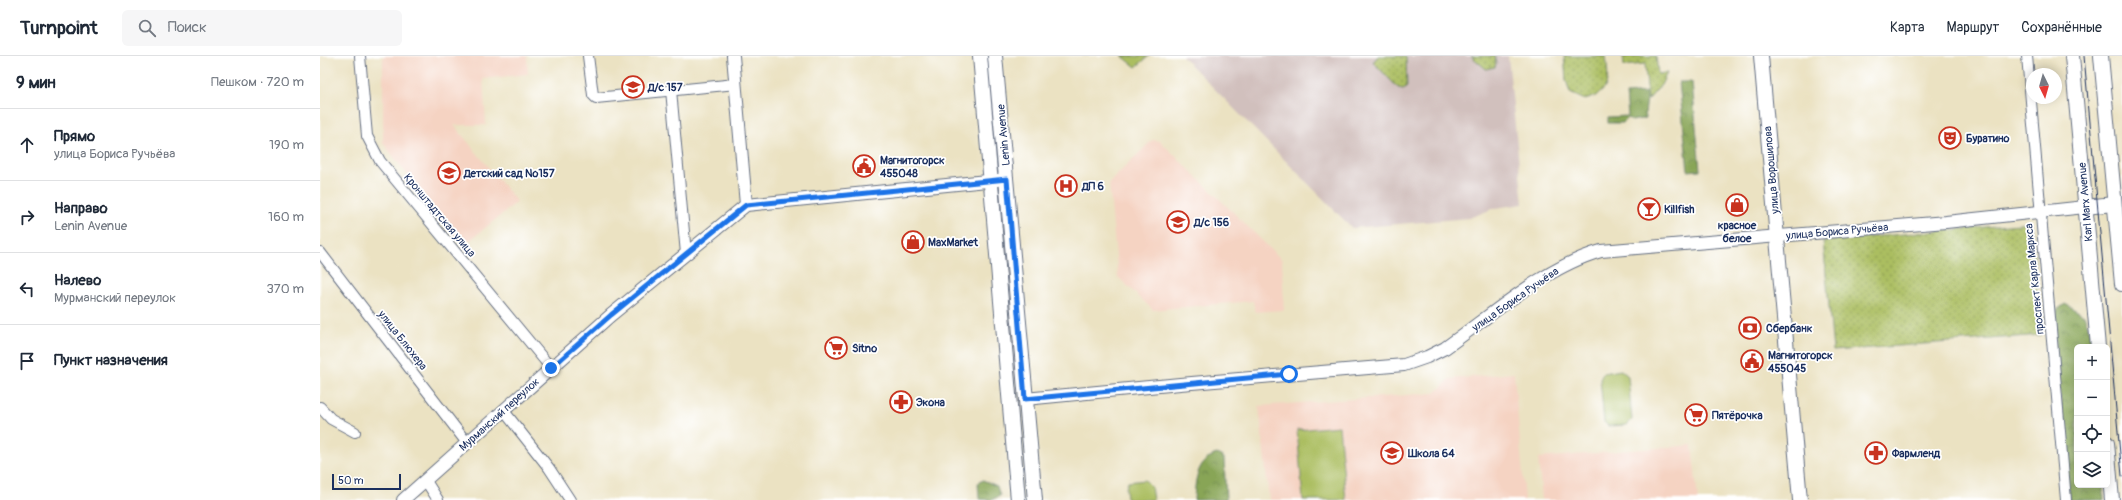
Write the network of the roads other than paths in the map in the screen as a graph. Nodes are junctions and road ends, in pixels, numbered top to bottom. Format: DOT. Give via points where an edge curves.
graph roads {
  1 [pos="360,56"];
  2 [pos="588,56"];
  3 [pos="734,56"];
  4 [pos="980,56"];
  5 [pos="995,56"];
  6 [pos="1761,56"];
  7 [pos="2027,56"];
  8 [pos="2072,56"];
  9 [pos="2101,56"];
  10 [pos="736,84"];
  11 [pos="672,90"];
  12 [pos="1007,179"];
  13 [pos="991,181"];
  14 [pos="2118,203"];
  15 [pos="746,205"];
  16 [pos="2085,207"];
  17 [pos="2040,213"];
  18 [pos="1777,236"];
  19 [pos="320,252"];
  20 [pos="686,254"];
  21 [pos="2122,284"];
  22 [pos="2098,344"];
  23 [pos="551,368"];
  24 [pos="1025,399"];
  25 [pos="1009,401"];
  26 [pos="320,407"];
  27 [pos="504,411"];
  28 [pos="356,432"];
  29 [pos="467,443"];
  30 [pos="2108,452"];
  31 [pos="426,481"];
  32 [pos="403,500"];
  33 [pos="438,500"];
  34 [pos="570,500"];
  35 [pos="1018,500"];
  36 [pos="1035,500"];
  37 [pos="1800,500"];
  38 [pos="2066,500"];
  39 [pos="2112,500"];
  1 -- 23 [label="street, Кронштадтская улица" via="367,136 374,152"];
  2 -- 11 [label="street" via="594,98"];
  3 -- 10 [label="street"];
  4 -- 13 [label="main road, Lenin Avenue"];
  5 -- 12 [label="main road, Lenin Avenue"];
  6 -- 18 [label="main road, улица Ворошилова"];
  7 -- 17 [label="street, проспект Карла Маркса"];
  8 -- 16 [label="main road, Karl Marx Avenue"];
  9 -- 14 [label="main road"];
  10 -- 11 [label="street"];
  10 -- 15 [label="street"];
  11 -- 20 [label="street"];
  12 -- 13 [label="street"];
  12 -- 24 [label="main road, Lenin Avenue"];
  13 -- 15 [label="street"];
  13 -- 25 [label="main road, Lenin Avenue"];
  14 -- 16 [label="main road, улица Бориса Ручьёва"];
  14 -- 21 [label="main road"];
  15 -- 20 [label="street, Мурманский переулок"];
  16 -- 17 [label="street, улица Бориса Ручьёва"];
  16 -- 22 [label="main road, Karl Marx Avenue"];
  17 -- 18 [label="street, улица Бориса Ручьёва"];
  17 -- 38 [label="street, проспект Карла Маркса"];
  18 -- 24 [label="street, улица Бориса Ручьёва" via="1601,251 1578,258 1551,271 1446,348 1427,358 1404,365"];
  18 -- 37 [label="main road, улица Ворошилова"];
  19 -- 29 [label="street, улица Блюхера"];
  20 -- 23 [label="street, Мурманский переулок"];
  23 -- 27 [label="street, Мурманский переулок"];
  24 -- 25 [label="main road, улица Бориса Ручьёва"];
  24 -- 36 [label="main road, Lenin Avenue"];
  25 -- 35 [label="main road, Lenin Avenue"];
  26 -- 28 [label="street" via="331,419"];
  27 -- 29 [label="street, Мурманский переулок"];
  27 -- 34 [label="street" via="549,468"];
  29 -- 31 [label="street, Мурманский переулок"];
  30 -- 39 [label="main road"];
  31 -- 32 [label="street, Мурманский переулок"];
  31 -- 33 [label="street"];
}
